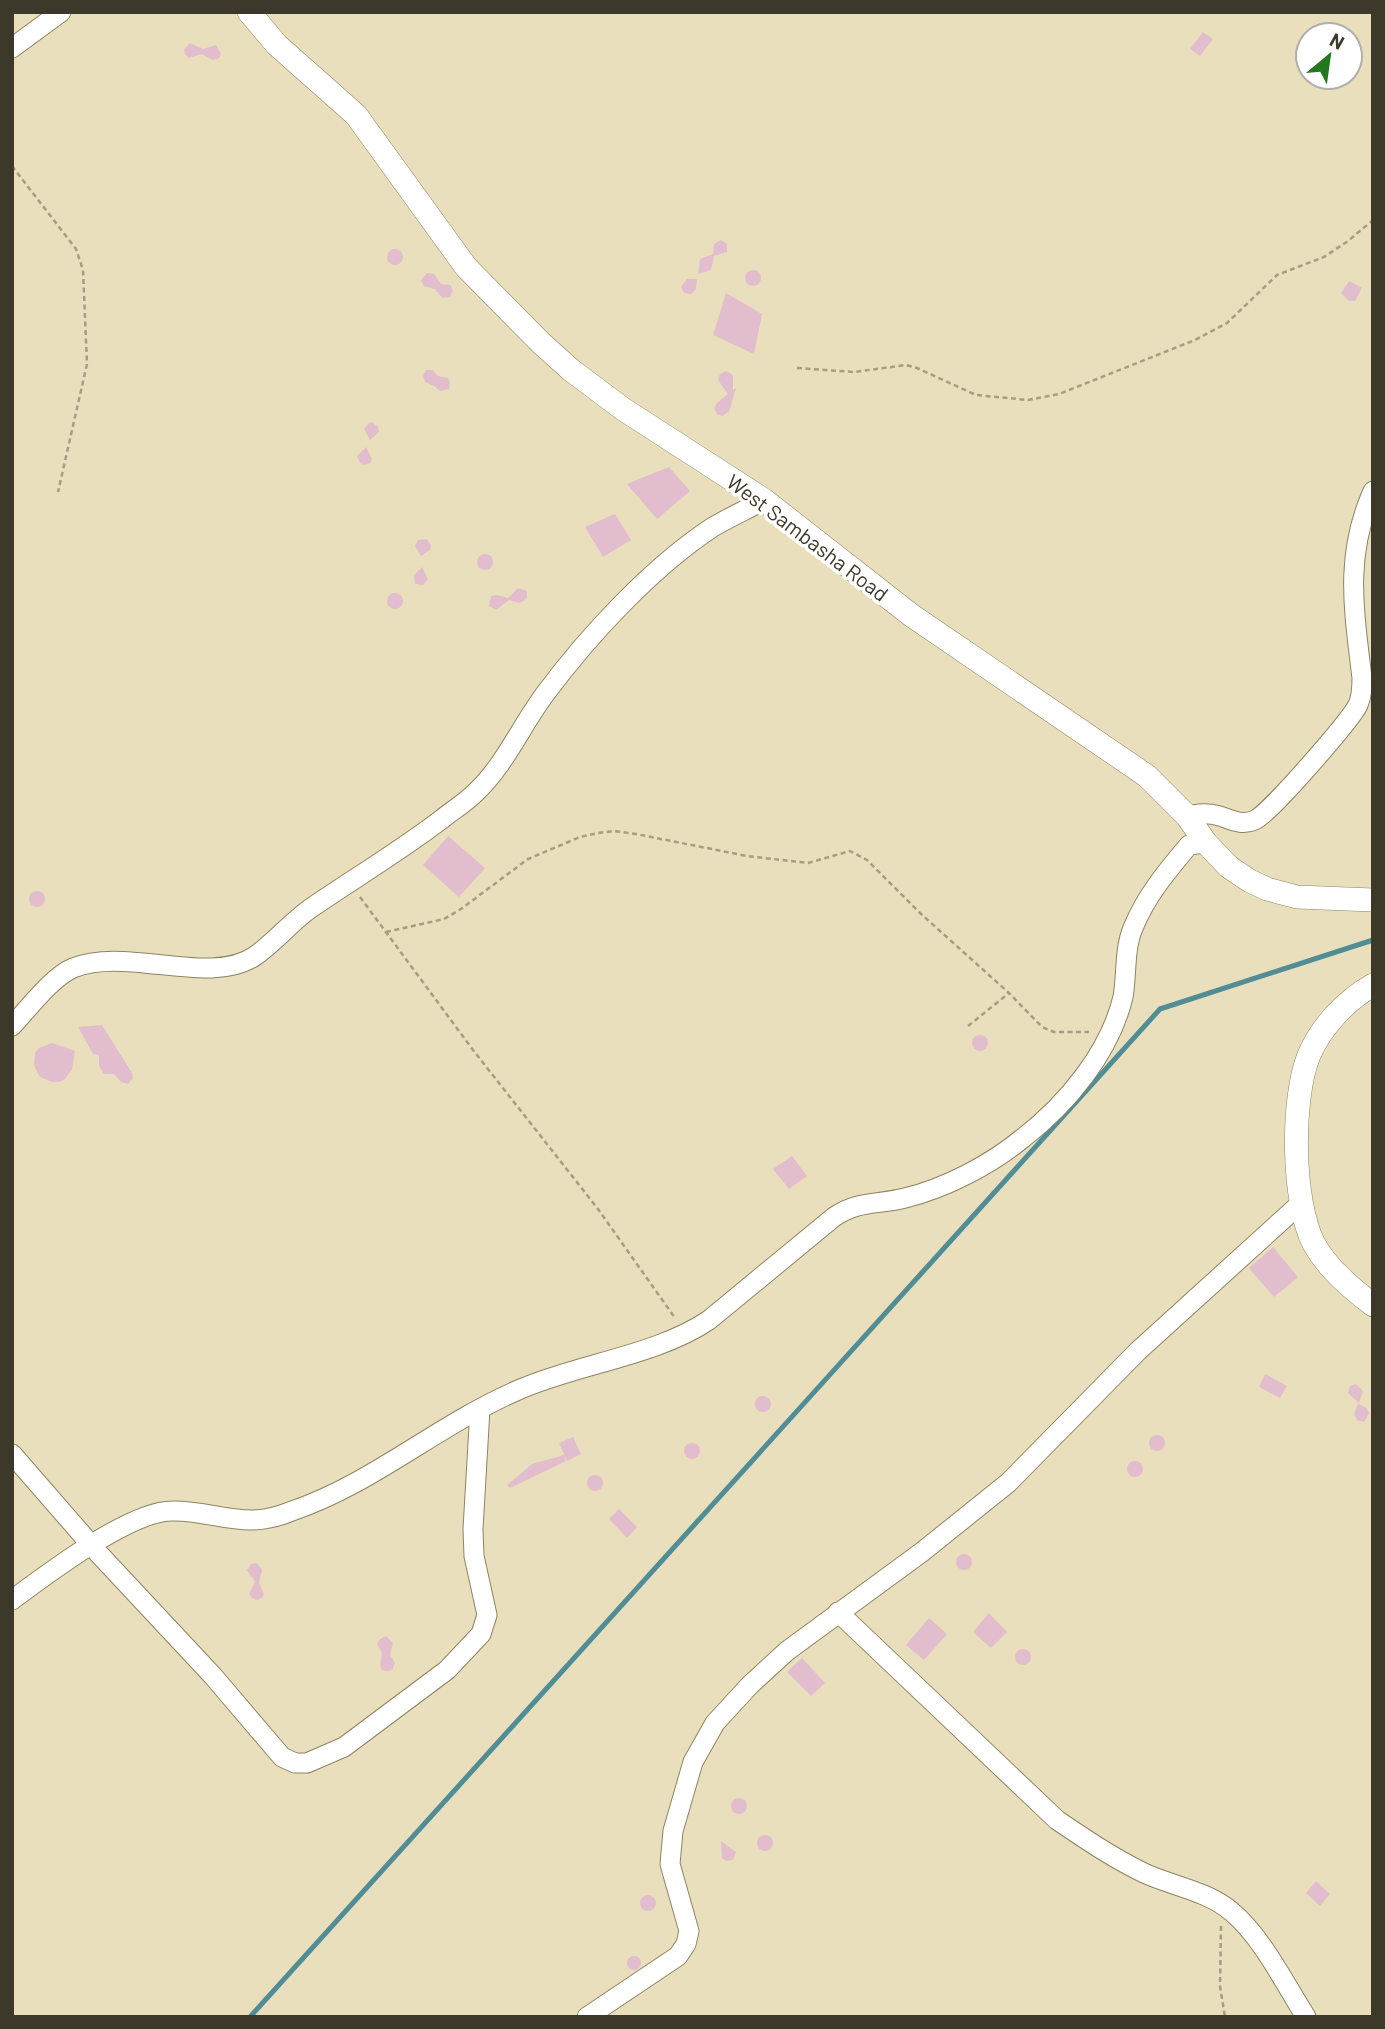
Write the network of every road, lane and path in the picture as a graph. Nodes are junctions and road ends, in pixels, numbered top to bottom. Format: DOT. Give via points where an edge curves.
graph roads {
  1 [pos="61,12"];
  2 [pos="249,12"];
  3 [pos="12,48"];
  4 [pos="12,166"];
  5 [pos="1373,220"];
  6 [pos="797,368"];
  7 [pos="1373,491"];
  8 [pos="58,492"];
  9 [pos="764,500"];
  10 [pos="1187,816"];
  11 [pos="1206,843"];
  12 [pos="350,883"];
  13 [pos="1373,900"];
  14 [pos="386,932"];
  15 [pos="1373,985"];
  16 [pos="1009,993"];
  17 [pos="12,1026"];
  18 [pos="968,1026"];
  19 [pos="1110,1031"];
  20 [pos="1301,1203"];
  21 [pos="1373,1305"];
  22 [pos="687,1334"];
  23 [pos="480,1409"];
  24 [pos="12,1454"];
  25 [pos="91,1545"];
  26 [pos="12,1600"];
  27 [pos="838,1612"];
  28 [pos="1224,1906"];
  29 [pos="587,2017"];
  30 [pos="1225,2017"];
  31 [pos="1306,2017"];
  1 -- 3 [label="street"];
  2 -- 9 [label="street, West Sambasha Road" via="277,45 356,116 466,267 541,343 623,409"];
  4 -- 8 [label="path" via="76,249 83,270 87,364"];
  5 -- 6 [label="path" via="1337,250 1277,275 1227,323 1059,394 1028,400 976,396 906,365 854,372"];
  7 -- 10 [label="street" via="1353,563 1362,678 1357,707 1256,820 1243,823 1210,813"];
  9 -- 10 [label="street, West Sambasha Road" via="911,615 1147,776"];
  9 -- 12 [label="street" via="713,528 666,563 607,620 547,691 494,773 474,794"];
  10 -- 11 [label="street, West Sambasha Road"];
  11 -- 13 [label="street, West Sambasha Road" via="1229,867 1267,889 1320,900"];
  11 -- 19 [label="street" via="1189,845 1146,900 1131,931 1123,993"];
  12 -- 14 [label="path"];
  12 -- 17 [label="street" via="237,965 215,968 134,962 72,968"];
  14 -- 16 [label="path" via="444,919 528,859 598,833 636,834 808,863 850,851 867,860"];
  14 -- 22 [label="path" via="598,1209"];
  15 -- 20 [label="street" via="1326,1025 1309,1055 1301,1083 1296,1140"];
  16 -- 18 [label="path"];
  16 -- 19 [label="path" via="1047,1030"];
  19 -- 22 [label="street" via="1073,1090 1013,1146 939,1187 905,1198 859,1204 838,1214"];
  20 -- 21 [label="street" via="1307,1229 1323,1259"];
  20 -- 27 [label="street" via="1138,1351 1008,1483"];
  22 -- 23 [label="street" via="542,1380"];
  23 -- 25 [label="street" via="368,1475 292,1511 250,1520 181,1511 155,1513 137,1518"];
  23 -- 25 [label="street" via="473,1529 474,1556 486,1605 485,1626 463,1654 418,1693 344,1746 312,1761 295,1763 282,1757"];
  24 -- 25 [label="street"];
  25 -- 26 [label="street"];
  27 -- 28 [label="street" via="1057,1820 1123,1862"];
  27 -- 29 [label="street" via="750,1685 715,1724 693,1762 673,1831 670,1864 689,1931 686,1944 678,1956"];
  28 -- 30 [label="path" via="1219,1949"];
  28 -- 31 [label="street" via="1262,1948"];
}
